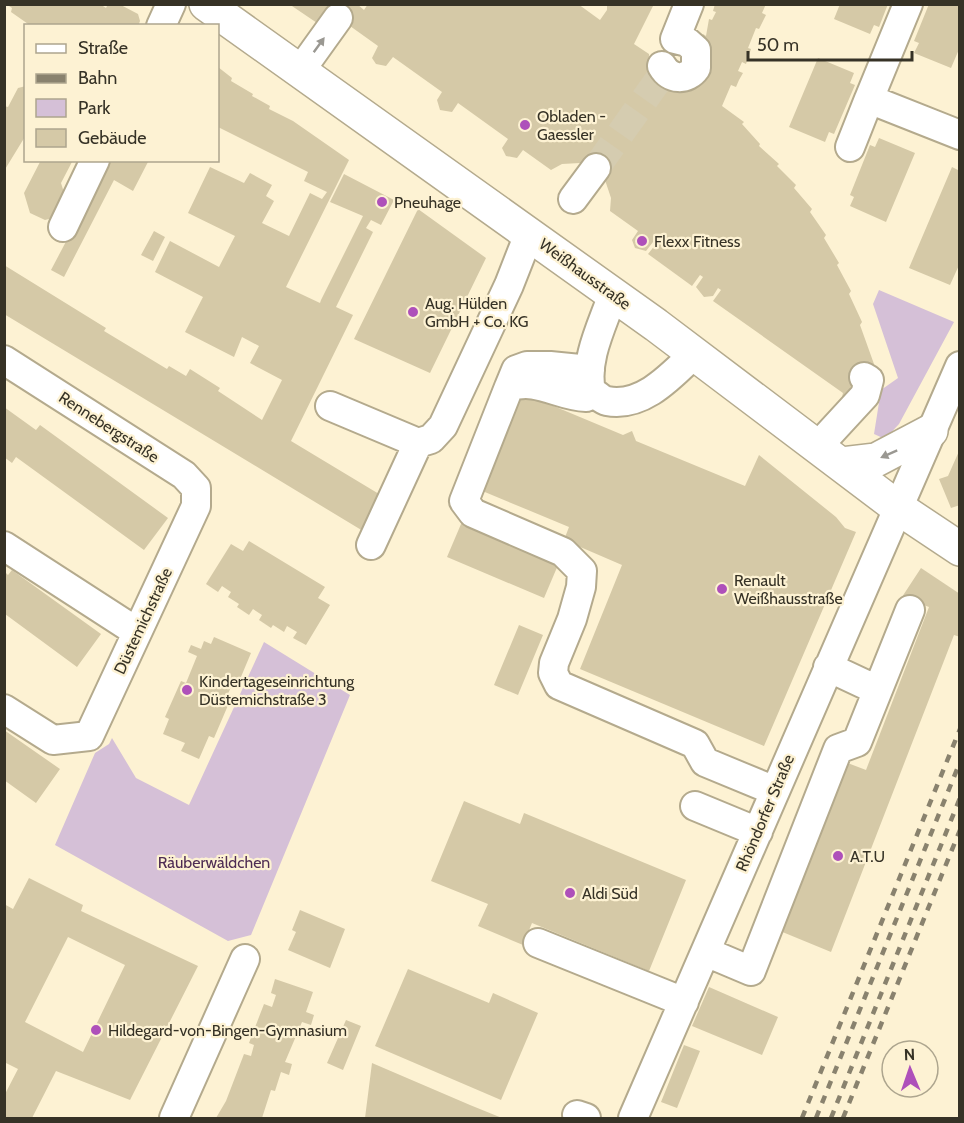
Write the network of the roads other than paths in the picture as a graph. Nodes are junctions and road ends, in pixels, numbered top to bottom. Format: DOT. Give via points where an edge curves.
graph roads {
  1 [pos="171,4"];
  2 [pos="206,4"];
  3 [pos="689,4"];
  4 [pos="908,4"];
  5 [pos="338,18"];
  6 [pos="162,24"];
  7 [pos="663,66"];
  8 [pos="300,71"];
  9 [pos="869,99"];
  10 [pos="960,135"];
  11 [pos="850,147"];
  12 [pos="94,162"];
  13 [pos="596,168"];
  14 [pos="573,199"];
  15 [pos="63,227"];
  16 [pos="529,234"];
  17 [pos="613,294"];
  18 [pos="695,353"];
  19 [pos="4,360"];
  20 [pos="960,366"];
  21 [pos="864,377"];
  22 [pos="591,381"];
  23 [pos="330,406"];
  24 [pos="931,431"];
  25 [pos="418,443"];
  26 [pos="830,455"];
  27 [pos="196,506"];
  28 [pos="897,507"];
  29 [pos="371,545"];
  30 [pos="4,546"];
  31 [pos="960,549"];
  32 [pos="910,610"];
  33 [pos="137,632"];
  34 [pos="828,667"];
  35 [pos="877,690"];
  36 [pos="4,709"];
  37 [pos="775,791"];
  38 [pos="695,806"];
  39 [pos="758,832"];
  40 [pos="538,943"];
  41 [pos="706,952"];
  42 [pos="245,959"];
  43 [pos="684,1002"];
  44 [pos="174,1119"];
  45 [pos="633,1119"];
  1 -- 6 [label="street"];
  2 -- 8 [label="main road, Weißhausstraße"];
  3 -- 7 [label="street" via="675,39 696,50 696,68 687,76 676,77 665,72"];
  4 -- 9 [label="street"];
  8 -- 5 [label="street, one-way"];
  8 -- 16 [label="main road, Weißhausstraße"];
  9 -- 10 [label="street"];
  9 -- 11 [label="street"];
  12 -- 15 [label="street"];
  13 -- 14 [label="street"];
  16 -- 17 [label="main road, Weißhausstraße"];
  16 -- 25 [label="street" via="443,426 431,439"];
  17 -- 18 [label="main road, Weißhausstraße"];
  17 -- 22 [label="street"];
  18 -- 22 [label="street" via="660,386 633,399 606,401"];
  18 -- 26 [label="main road, Weißhausstraße"];
  19 -- 27 [label="street, Rennebergstraße" via="184,475 196,488"];
  20 -- 24 [label="street, Rhöndorfer Straße"];
  21 -- 26 [label="street" via="869,386"];
  22 -- 37 [label="street" via="527,366 516,370 464,501 472,513 563,552 582,570 572,619 554,663 553,673 559,685 695,744 705,762"];
  23 -- 25 [label="street"];
  24 -- 26 [label="main road, one-way" via="876,460"];
  24 -- 28 [label="street, Rhöndorfer Straße"];
  25 -- 29 [label="street"];
  26 -- 28 [label="main road, Weißhausstraße"];
  27 -- 33 [label="street, Düstemichstraße"];
  28 -- 31 [label="main road, Weißhausstraße"];
  28 -- 34 [label="street, Rhöndorfer Straße"];
  30 -- 33 [label="street"];
  32 -- 35 [label="street"];
  33 -- 36 [label="street, Düstemichstraße" via="89,736 52,740"];
  34 -- 35 [label="street"];
  34 -- 37 [label="street, Rhöndorfer Straße"];
  35 -- 41 [label="street" via="857,742 838,749 751,971"];
  37 -- 39 [label="street, Rhöndorfer Straße"];
  38 -- 39 [label="street"];
  39 -- 41 [label="street, Rhöndorfer Straße"];
  40 -- 43 [label="street"];
  41 -- 43 [label="street, Rhöndorfer Straße"];
  42 -- 44 [label="street"];
  43 -- 45 [label="street, Rhöndorfer Straße"];
}
